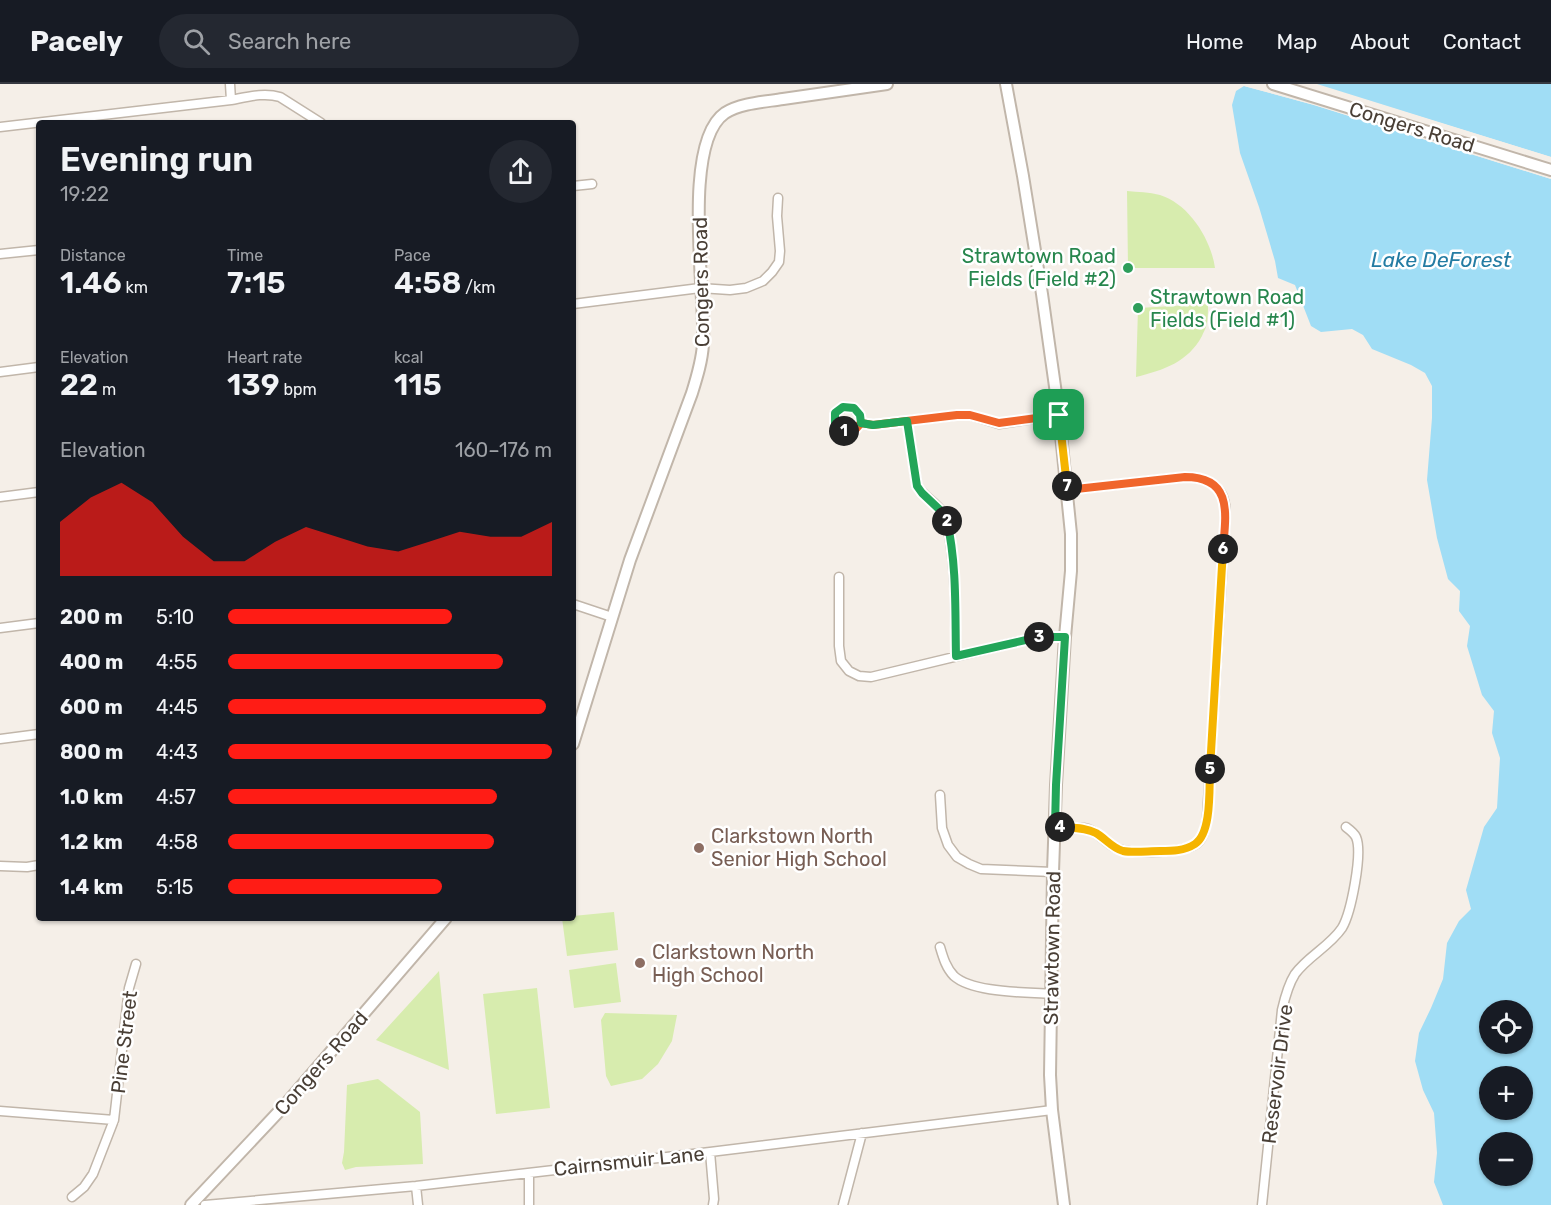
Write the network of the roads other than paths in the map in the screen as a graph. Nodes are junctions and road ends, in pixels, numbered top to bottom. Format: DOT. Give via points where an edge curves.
graph roads {
  1 [pos="230,84"];
  2 [pos="887,84"];
  3 [pos="1006,84"];
  4 [pos="1273,84"];
  5 [pos="821,89"];
  6 [pos="231,100"];
  7 [pos="60,120"];
  8 [pos="316,120"];
  9 [pos="36,123"];
  10 [pos="0,127"];
  11 [pos="1551,170"];
  12 [pos="592,184"];
  13 [pos="576,186"];
  14 [pos="778,198"];
  15 [pos="36,250"];
  16 [pos="0,254"];
  17 [pos="700,288"];
  18 [pos="576,304"];
  19 [pos="36,367"];
  20 [pos="0,372"];
  21 [pos="1059,415"];
  22 [pos="907,421"];
  23 [pos="861,423"];
  24 [pos="1067,490"];
  25 [pos="36,492"];
  26 [pos="0,497"];
  27 [pos="839,577"];
  28 [pos="576,605"];
  29 [pos="612,617"];
  30 [pos="36,623"];
  31 [pos="0,628"];
  32 [pos="1065,637"];
  33 [pos="956,656"];
  34 [pos="36,734"];
  35 [pos="576,734"];
  36 [pos="0,739"];
  37 [pos="940,795"];
  38 [pos="1055,827"];
  39 [pos="1346,827"];
  40 [pos="0,866"];
  41 [pos="36,866"];
  42 [pos="1053,872"];
  43 [pos="443,921"];
  44 [pos="940,946"];
  45 [pos="136,964"];
  46 [pos="1051,994"];
  47 [pos="1052,1110"];
  48 [pos="0,1111"];
  49 [pos="114,1120"];
  50 [pos="862,1133"];
  51 [pos="710,1152"];
  52 [pos="529,1173"];
  53 [pos="416,1186"];
  54 [pos="72,1197"];
  55 [pos="191,1205"];
  56 [pos="205,1205"];
  57 [pos="418,1205"];
  58 [pos="530,1205"];
  59 [pos="713,1205"];
  60 [pos="843,1205"];
  61 [pos="1064,1205"];
  62 [pos="1262,1205"];
  1 -- 6 [label="street"];
  2 -- 5 [label="street, Congers Road"];
  3 -- 21 [label="street, Strawtown Road"];
  4 -- 11 [label="street, Congers Road"];
  5 -- 17 [label="street, Congers Road" via="750,104 718,120 702,165"];
  6 -- 7 [label="street"];
  6 -- 8 [label="street" via="273,94"];
  9 -- 10 [label="street"];
  12 -- 13 [label="street"];
  14 -- 17 [label="street" via="780,251 772,272 746,288"];
  15 -- 16 [label="street"];
  17 -- 18 [label="street"];
  17 -- 29 [label="street, Congers Road" via="700,368"];
  19 -- 20 [label="street"];
  21 -- 22 [label="street" via="999,423 970,415"];
  21 -- 24 [label="street, Strawtown Road"];
  22 -- 23 [label="street"];
  22 -- 33 [label="street" via="917,486 942,512 947,523"];
  24 -- 32 [label="street, Strawtown Road" via="1071,571"];
  24 -- 38 [label="street" via="1199,477 1220,492 1225,504 1225,525 1204,833 1197,843 1185,849 1124,851 1086,829"];
  25 -- 26 [label="street"];
  27 -- 33 [label="street" via="839,646 841,661 849,671 871,676"];
  28 -- 29 [label="street"];
  29 -- 35 [label="street, Congers Road"];
  30 -- 31 [label="street"];
  32 -- 33 [label="street" via="1037,637"];
  32 -- 38 [label="street, Strawtown Road"];
  34 -- 36 [label="street"];
  37 -- 42 [label="street" via="942,828 957,856 981,869"];
  38 -- 42 [label="street, Strawtown Road"];
  39 -- 62 [label="street, Reservoir Drive" via="1355,835 1358,845 1350,910 1342,928 1295,975 1282,1010"];
  40 -- 41 [label="street"];
  42 -- 46 [label="street, Strawtown Road"];
  43 -- 55 [label="street, Congers Road" via="285,1105"];
  44 -- 46 [label="street" via="947,968 968,983"];
  45 -- 49 [label="street, Pine Street" via="129,988"];
  46 -- 47 [label="street, Strawtown Road"];
  47 -- 50 [label="street, Cairnsmuir Lane"];
  47 -- 61 [label="street, Strawtown Road"];
  48 -- 49 [label="street, Pine Street"];
  49 -- 54 [label="street, Pine Street" via="93,1174"];
  50 -- 51 [label="street, Cairnsmuir Lane"];
  50 -- 60 [label="street"];
  51 -- 52 [label="street, Cairnsmuir Lane"];
  51 -- 59 [label="street"];
  52 -- 53 [label="street, Cairnsmuir Lane"];
  52 -- 58 [label="street"];
  53 -- 56 [label="street, Cairnsmuir Lane"];
  53 -- 57 [label="street"];
}
